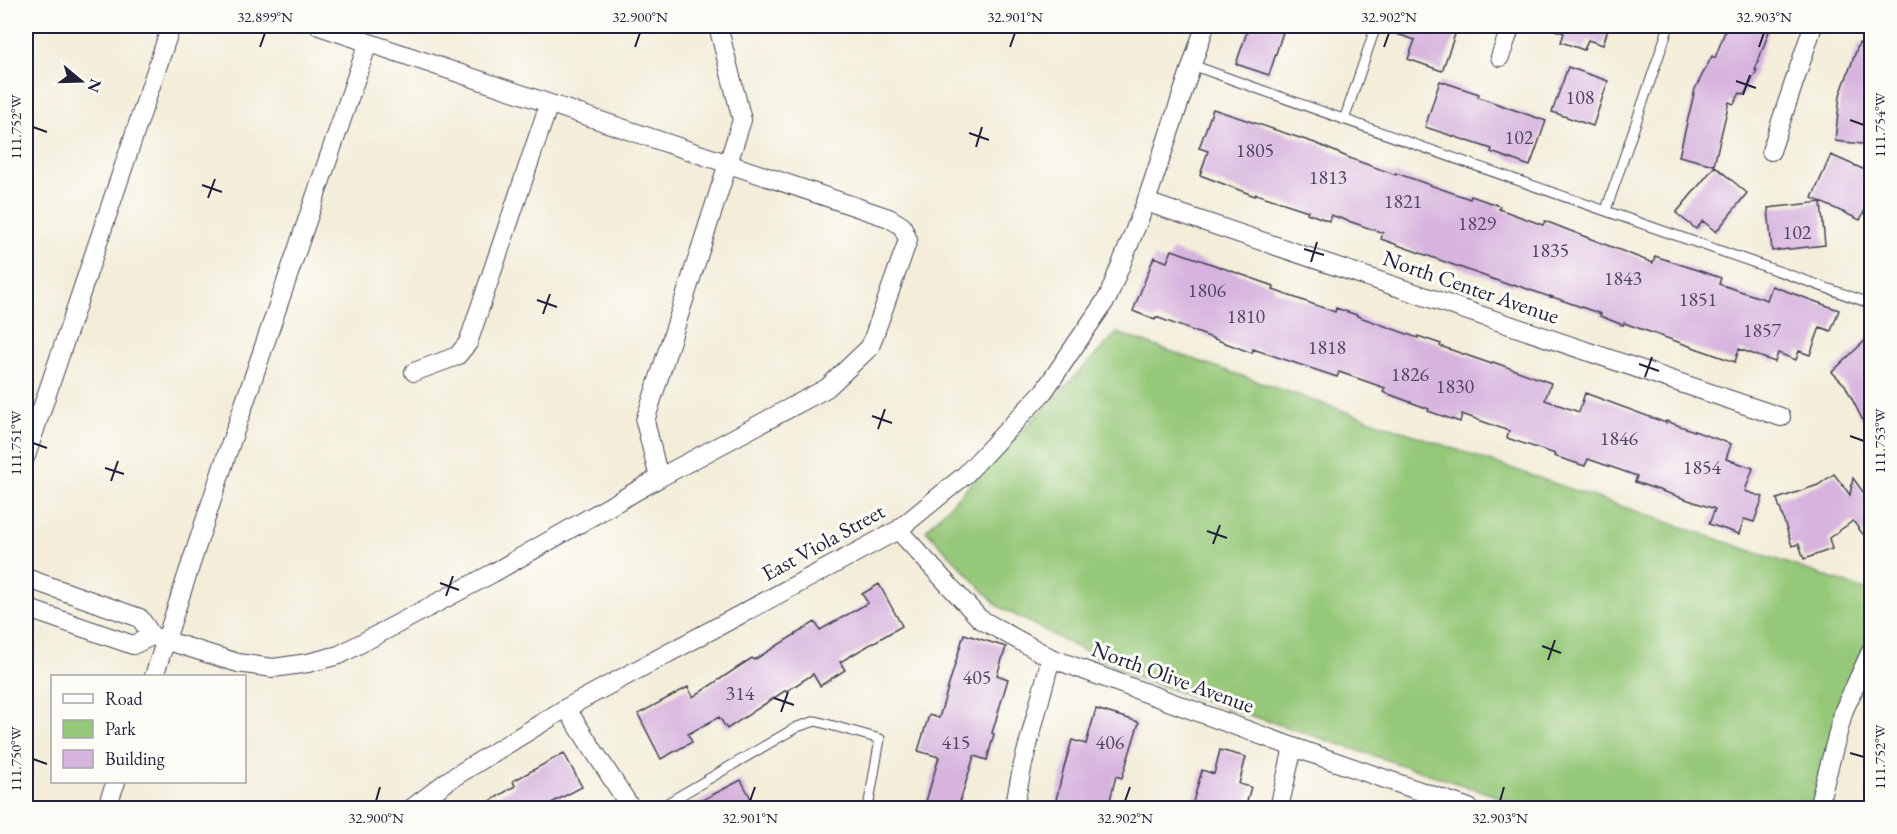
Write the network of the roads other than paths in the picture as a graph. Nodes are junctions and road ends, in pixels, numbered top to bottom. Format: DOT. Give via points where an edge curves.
graph roads {
  1 [pos="171,26"];
  2 [pos="319,26"];
  3 [pos="718,26"];
  4 [pos="1205,26"];
  5 [pos="1376,26"];
  6 [pos="1510,26"];
  7 [pos="1669,26"];
  8 [pos="1814,26"];
  9 [pos="368,43"];
  10 [pos="1500,57"];
  11 [pos="1192,65"];
  12 [pos="549,104"];
  13 [pos="1344,120"];
  14 [pos="1771,151"];
  15 [pos="728,165"];
  16 [pos="1146,202"];
  17 [pos="1606,210"];
  18 [pos="1872,304"];
  19 [pos="414,372"];
  20 [pos="1781,417"];
  21 [pos="26,456"];
  22 [pos="659,478"];
  23 [pos="898,530"];
  24 [pos="26,578"];
  25 [pos="26,608"];
  26 [pos="159,639"];
  27 [pos="1872,649"];
  28 [pos="1051,658"];
  29 [pos="154,675"];
  30 [pos="566,708"];
  31 [pos="1293,747"];
  32 [pos="116,783"];
  33 [pos="106,808"];
  34 [pos="412,808"];
  35 [pos="631,808"];
  36 [pos="659,808"];
  37 [pos="868,808"];
  38 [pos="1014,808"];
  39 [pos="1279,808"];
  40 [pos="1469,808"];
  41 [pos="1818,808"];
  1 -- 21 [label="street"];
  2 -- 9 [label="street"];
  3 -- 15 [label="street" via="742,120"];
  4 -- 11 [label="street, East Viola Street"];
  5 -- 13 [label="lane"];
  6 -- 10 [label="street"];
  7 -- 17 [label="lane"];
  8 -- 14 [label="street"];
  9 -- 12 [label="street"];
  9 -- 26 [label="street"];
  11 -- 13 [label="lane"];
  11 -- 16 [label="street, East Viola Street"];
  12 -- 15 [label="street"];
  12 -- 19 [label="street" via="468,343 458,356"];
  13 -- 17 [label="lane"];
  15 -- 22 [label="street" via="645,421"];
  15 -- 22 [label="street" via="889,218 902,226 908,240 870,347 827,388"];
  16 -- 20 [label="street, North Center Avenue"];
  16 -- 23 [label="street, East Viola Street" via="1108,297 1044,392 965,475"];
  17 -- 18 [label="lane"];
  22 -- 26 [label="street" via="339,655 273,668 238,663"];
  23 -- 28 [label="street, North Olive Avenue" via="980,619"];
  23 -- 30 [label="street, East Viola Street"];
  24 -- 26 [label="street" via="140,618"];
  25 -- 26 [label="street" via="133,645"];
  26 -- 29 [label="street"];
  27 -- 41 [label="street" via="1844,710"];
  28 -- 31 [label="street, North Olive Avenue"];
  28 -- 38 [label="street"];
  30 -- 34 [label="street, East Viola Street" via="449,780"];
  30 -- 35 [label="street"];
  31 -- 39 [label="street"];
  31 -- 40 [label="street, North Olive Avenue"];
  32 -- 33 [label="street"];
  36 -- 37 [label="lane" via="797,727 816,721 880,739"];
}
